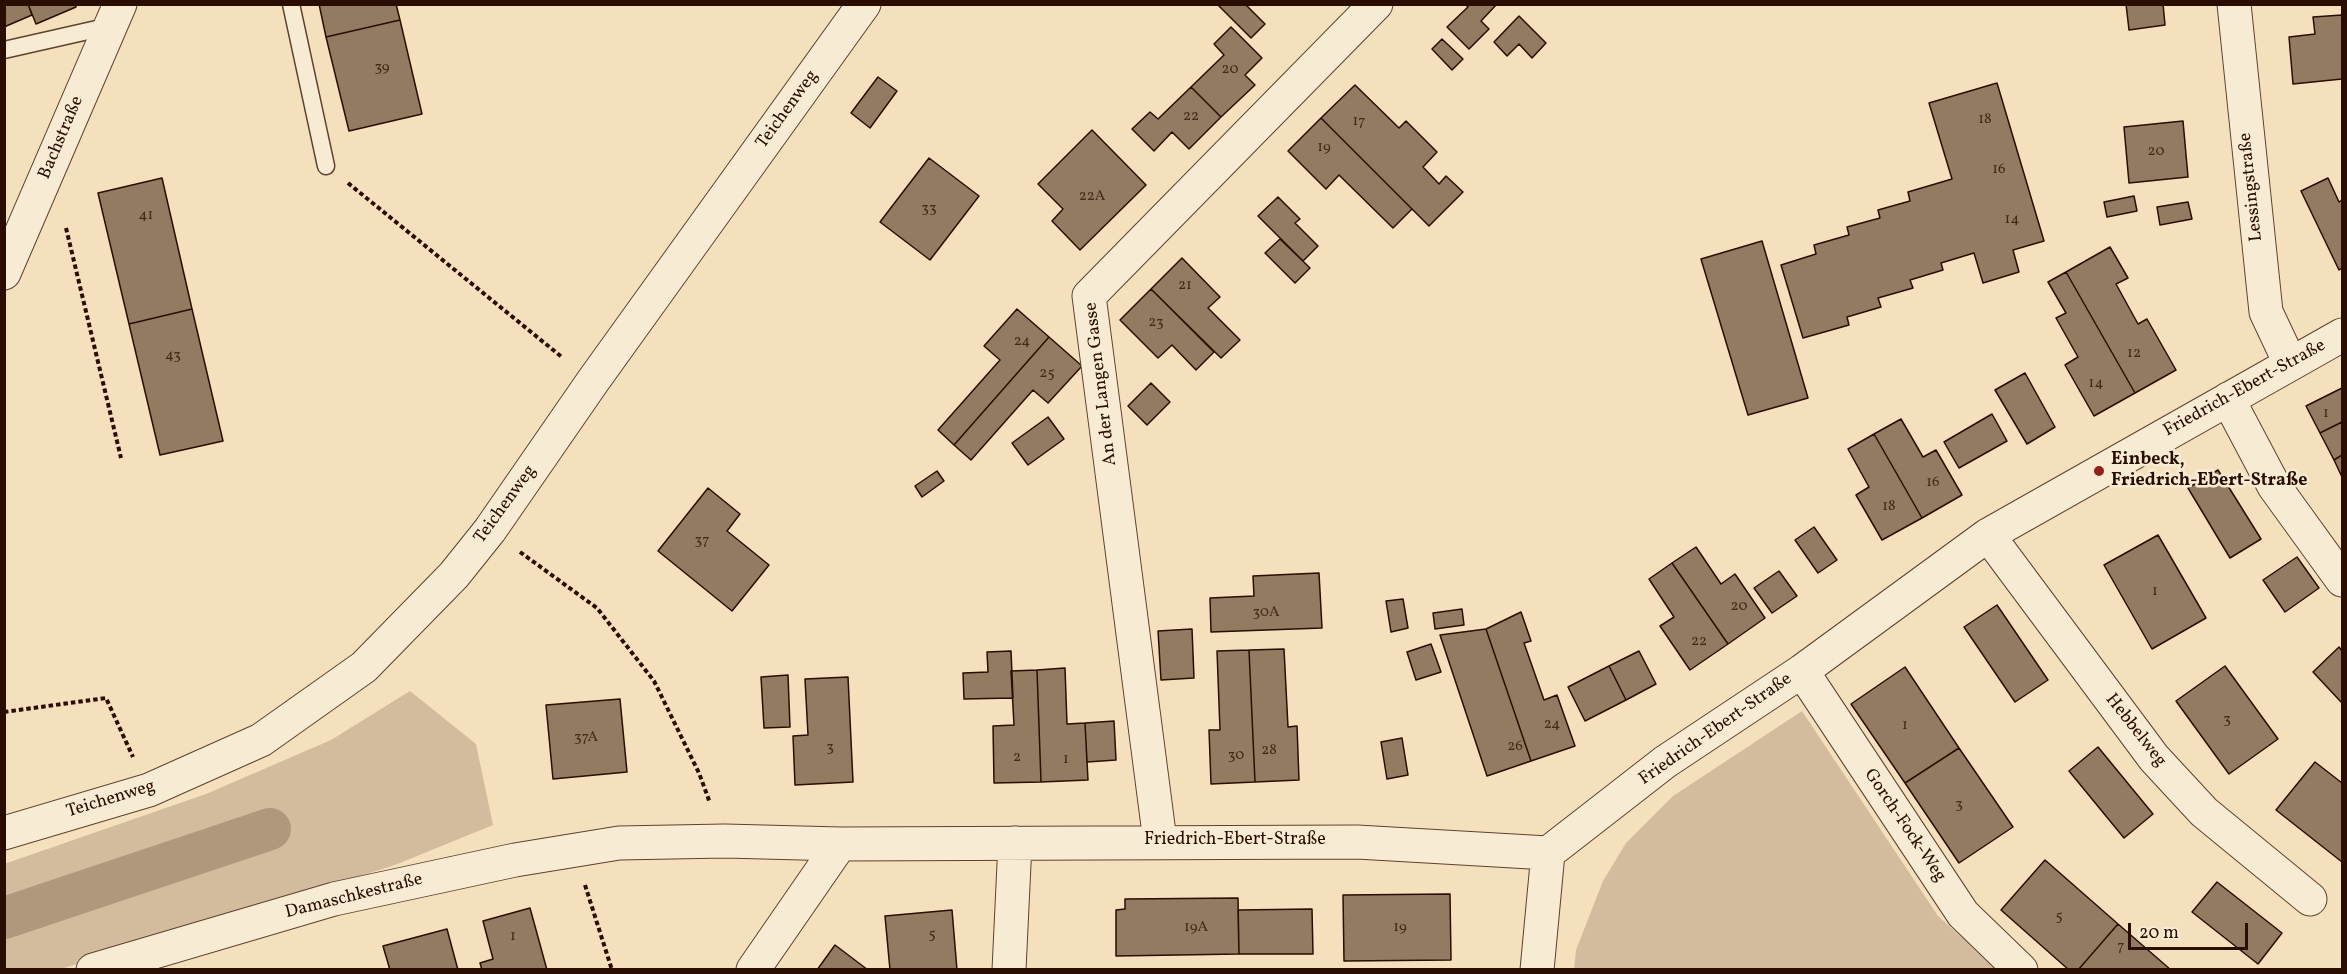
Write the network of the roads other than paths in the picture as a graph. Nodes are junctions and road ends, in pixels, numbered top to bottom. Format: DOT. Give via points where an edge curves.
graph roads {
  1 [pos="291,4"];
  2 [pos="864,4"];
  3 [pos="1376,4"];
  4 [pos="2234,4"];
  5 [pos="115,15"];
  6 [pos="4,50"];
  7 [pos="326,165"];
  8 [pos="4,273"];
  9 [pos="2343,335"];
  10 [pos="2290,363"];
  11 [pos="2228,399"];
  12 [pos="1988,535"];
  13 [pos="2343,580"];
  14 [pos="1802,671"];
  15 [pos="4,832"];
  16 [pos="1160,841"];
  17 [pos="1015,843"];
  18 [pos="840,844"];
  19 [pos="1548,853"];
  20 [pos="2310,899"];
  21 [pos="93,969"];
  22 [pos="753,969"];
  23 [pos="1009,969"];
  24 [pos="1537,969"];
  25 [pos="2020,969"];
  1 -- 7 [label="lane"];
  2 -- 15 [label="street, Teichenweg" via="490,530 454,575 364,667 261,740 149,790"];
  3 -- 16 [label="street, An der Langen Gasse" via="1089,296"];
  4 -- 10 [label="street, Lessingstraße" via="2266,312"];
  5 -- 6 [label="lane"];
  5 -- 8 [label="street, Bachstraße"];
  9 -- 10 [label="street, Friedrich-Ebert-Straße"];
  10 -- 11 [label="street, Friedrich-Ebert-Straße"];
  11 -- 12 [label="street, Friedrich-Ebert-Straße"];
  11 -- 13 [label="street" via="2274,486"];
  12 -- 14 [label="street, Friedrich-Ebert-Straße"];
  12 -- 20 [label="street, Hebbelweg" via="2154,758 2204,812"];
  14 -- 19 [label="street, Friedrich-Ebert-Straße" via="1665,762"];
  14 -- 25 [label="street, Gorch-Fock-Weg" via="1963,914"];
  16 -- 17 [label="street, Friedrich-Ebert-Straße"];
  16 -- 19 [label="street, Friedrich-Ebert-Straße" via="1357,842"];
  17 -- 18 [label="street, Friedrich-Ebert-Straße"];
  17 -- 23 [label="street"];
  18 -- 21 [label="street, Damaschkestraße" via="619,843 573,850 334,899"];
  18 -- 22 [label="street"];
  19 -- 24 [label="street"];
}
